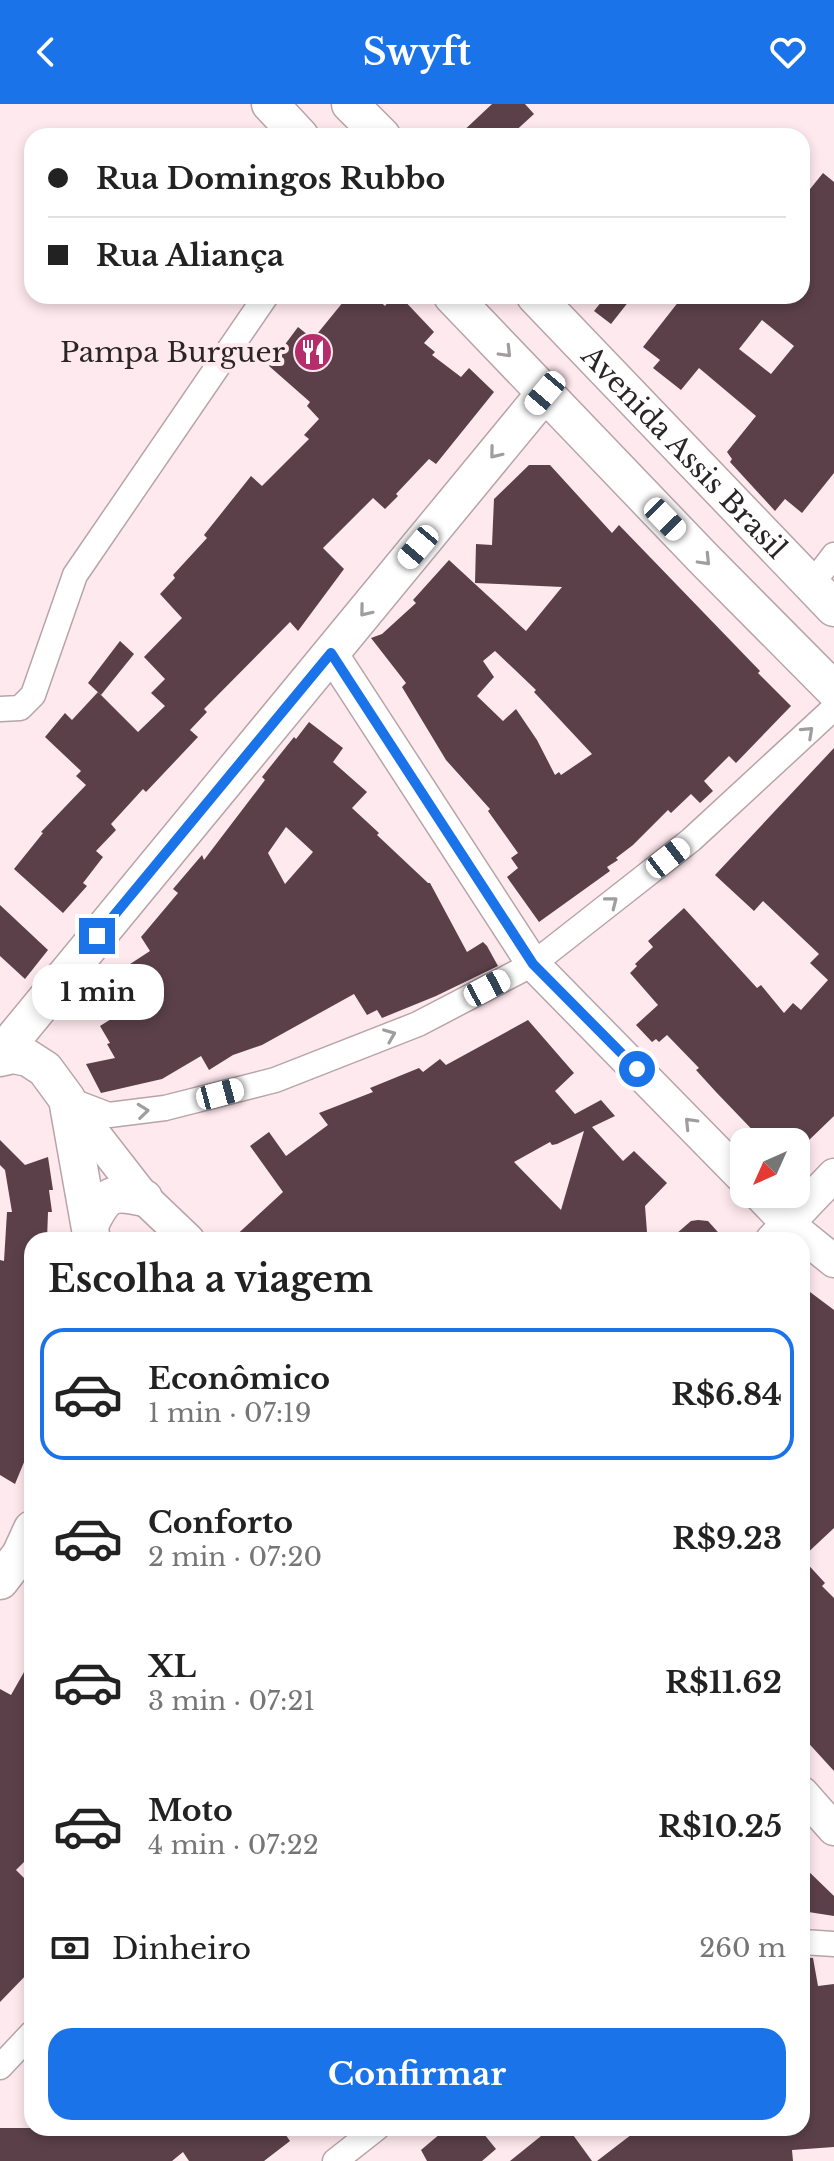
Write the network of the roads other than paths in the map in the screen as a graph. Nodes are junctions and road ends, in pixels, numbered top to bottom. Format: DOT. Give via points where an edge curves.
graph roads {
  1 [pos="270,104"];
  2 [pos="292,128"];
  3 [pos="261,304"];
  4 [pos="460,304"];
  5 [pos="543,304"];
  6 [pos="545,393"];
  7 [pos="834,555"];
  8 [pos="822,596"];
  9 [pos="331,653"];
  10 [pos="834,690"];
  11 [pos="834,708"];
  12 [pos="10,709"];
  13 [pos="533,964"];
  14 [pos="39,1007"];
  15 [pos="0,1056"];
  16 [pos="45,1069"];
  17 [pos="67,1099"];
  18 [pos="730,1165"];
  19 [pos="834,1175"];
  20 [pos="144,1198"];
  21 [pos="767,1208"];
  22 [pos="92,1231"];
  23 [pos="779,1231"];
  24 [pos="180,1232"];
  25 [pos="810,1248"];
  26 [pos="834,1261"];
  27 [pos="24,1546"];
  28 [pos="0,1581"];
  29 [pos="810,1802"];
  30 [pos="834,1829"];
  31 [pos="810,1942"];
  32 [pos="834,1944"];
  33 [pos="24,2042"];
  34 [pos="0,2067"];
  35 [pos="367,2136"];
  36 [pos="335,2161"];
  1 -- 2 [label="main road"];
  3 -- 12 [label="street" via="75,575 33,695"];
  4 -- 6 [label="main road, Avenida Assis Brasil, one-way"];
  5 -- 8 [label="main road, Avenida Assis Brasil"];
  6 -- 9 [label="main road, one-way"];
  6 -- 10 [label="main road, Avenida Assis Brasil, one-way"];
  7 -- 8 [label="street"];
  9 -- 13 [label="street"];
  9 -- 14 [label="main road"];
  13 -- 11 [label="street, one-way" via="691,840"];
  17 -- 13 [label="street, one-way" via="109,1115 165,1108 275,1080 418,1024"];
  18 -- 13 [label="street, one-way"];
  14 -- 15 [label="main road"];
  14 -- 16 [label="main road" via="36,1039"];
  15 -- 16 [label="main road" via="28,1058"];
  16 -- 17 [label="main road"];
  17 -- 20 [label="street"];
  17 -- 22 [label="main road"];
  19 -- 23 [label="street"];
  20 -- 22 [label="main road" via="108,1197"];
  20 -- 24 [label="street"];
  21 -- 23 [label="street"];
  25 -- 26 [label="street"];
  27 -- 28 [label="main road"];
  29 -- 30 [label="street"];
  31 -- 32 [label="street"];
  33 -- 34 [label="street"];
  35 -- 36 [label="street"];
}
